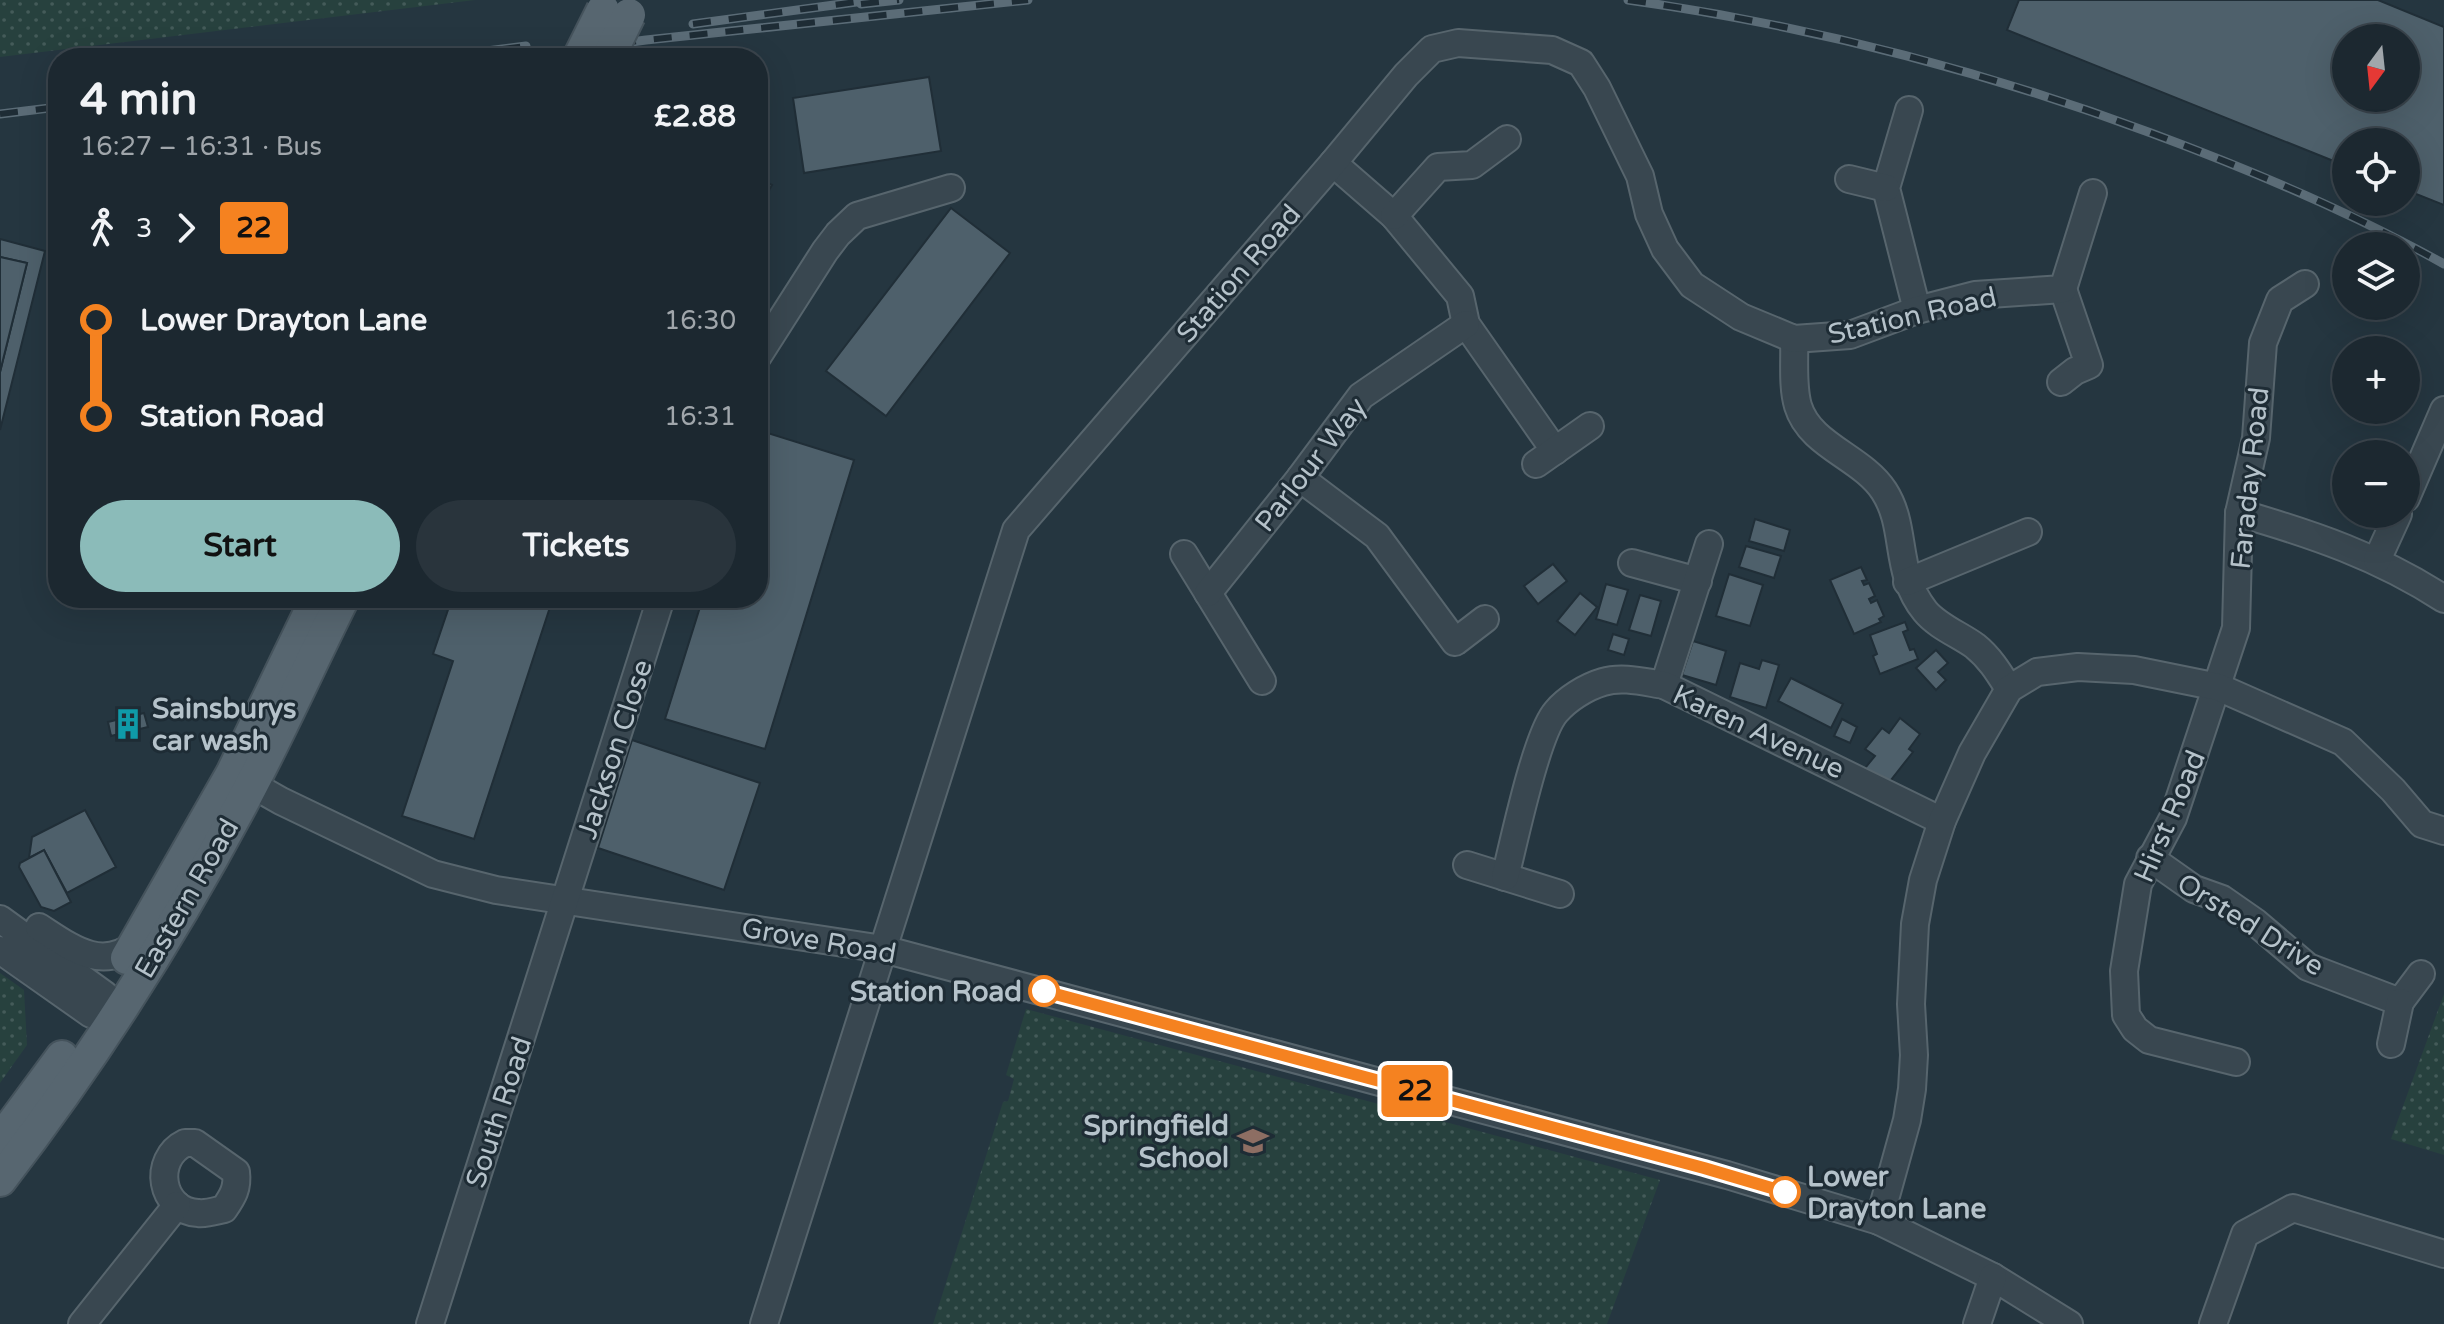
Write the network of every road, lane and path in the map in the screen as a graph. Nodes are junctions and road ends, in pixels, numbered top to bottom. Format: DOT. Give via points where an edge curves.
graph roads {
  1 [pos="619,6"];
  2 [pos="587,48"];
  3 [pos="610,48"];
  4 [pos="1909,110"];
  5 [pos="1507,139"];
  6 [pos="1333,163"];
  7 [pos="1849,179"];
  8 [pos="951,188"];
  9 [pos="1886,188"];
  10 [pos="2082,202"];
  11 [pos="1394,216"];
  12 [pos="2305,284"];
  13 [pos="2063,289"];
  14 [pos="1917,310"];
  15 [pos="1466,324"];
  16 [pos="1794,339"];
  17 [pos="768,340"];
  18 [pos="2061,382"];
  19 [pos="2444,410"];
  20 [pos="1590,426"];
  21 [pos="2420,466"];
  22 [pos="1300,478"];
  23 [pos="2239,513"];
  24 [pos="2392,528"];
  25 [pos="2028,532"];
  26 [pos="1709,544"];
  27 [pos="1184,554"];
  28 [pos="2377,560"];
  29 [pos="1632,563"];
  30 [pos="1698,581"];
  31 [pos="1907,582"];
  32 [pos="1208,593"];
  33 [pos="2444,599"];
  34 [pos="313,608"];
  35 [pos="337,608"];
  36 [pos="658,608"];
  37 [pos="1485,619"];
  38 [pos="1262,681"];
  39 [pos="1664,685"];
  40 [pos="2218,687"];
  41 [pos="2009,689"];
  42 [pos="242,779"];
  43 [pos="1942,821"];
  44 [pos="2444,831"];
  45 [pos="2150,858"];
  46 [pos="1467,865"];
  47 [pos="1505,877"];
  48 [pos="1560,894"];
  49 [pos="566,900"];
  50 [pos="0,902"];
  51 [pos="0,919"];
  52 [pos="136,944"];
  53 [pos="883,949"];
  54 [pos="0,950"];
  55 [pos="2421,974"];
  56 [pos="2400,1002"];
  57 [pos="104,1008"];
  58 [pos="2391,1044"];
  59 [pos="2236,1062"];
  60 [pos="0,1141"];
  61 [pos="0,1180"];
  62 [pos="177,1205"];
  63 [pos="1879,1221"];
  64 [pos="2444,1254"];
  65 [pos="1993,1277"];
  66 [pos="82,1324"];
  67 [pos="430,1324"];
  68 [pos="764,1324"];
  69 [pos="1977,1324"];
  70 [pos="2069,1324"];
  71 [pos="2213,1324"];
  1 -- 2 [label="main road, bridge"];
  1 -- 3 [label="main road, bridge"];
  4 -- 9 [label="street"];
  5 -- 11 [label="street" via="1472,165 1438,167"];
  6 -- 11 [label="street"];
  6 -- 16 [label="street, Station Road" via="1432,49 1458,43 1552,50 1581,63 1597,88 1640,176 1665,249 1692,285 1741,317"];
  6 -- 53 [label="street, Station Road" via="1016,530"];
  7 -- 9 [label="street"];
  8 -- 17 [label="street" via="857,216 825,251"];
  9 -- 14 [label="street"];
  10 -- 13 [label="street"];
  11 -- 15 [label="street" via="1460,296"];
  12 -- 23 [label="street, Faraday Road" via="2280,300 2263,343 2256,438"];
  13 -- 14 [label="street, Station Road" via="1975,295"];
  13 -- 18 [label="street" via="2089,365"];
  14 -- 16 [label="street, Station Road" via="1850,335"];
  15 -- 20 [label="street" via="1546,457"];
  15 -- 22 [label="street, Parlour Way" via="1361,396"];
  16 -- 31 [label="street" via="1796,403 1802,418 1884,491 1895,515"];
  19 -- 21 [label="street"];
  22 -- 32 [label="street, Parlour Way"];
  22 -- 37 [label="street" via="1377,536 1455,642"];
  23 -- 28 [label="street" via="2301,529"];
  23 -- 40 [label="street, Faraday Road" via="2236,628"];
  24 -- 28 [label="street"];
  25 -- 31 [label="street"];
  26 -- 30 [label="street"];
  27 -- 32 [label="street"];
  28 -- 33 [label="street"];
  29 -- 30 [label="street"];
  30 -- 39 [label="street"];
  31 -- 41 [label="street" via="1926,613 1977,648"];
  32 -- 38 [label="street"];
  34 -- 42 [label="main road, Eastern Road"];
  35 -- 42 [label="main road, Eastern Road"];
  36 -- 49 [label="street, Jackson Close"];
  39 -- 43 [label="street, Karen Avenue"];
  39 -- 47 [label="street, Karen Avenue" via="1603,682 1554,714 1542,740"];
  40 -- 41 [label="street" via="2134,670 2078,667 2037,672"];
  40 -- 44 [label="street" via="2343,742 2422,824"];
  40 -- 45 [label="street, Hirst Road" via="2173,818"];
  41 -- 43 [label="street" via="1972,753"];
  42 -- 49 [label="street, Grove Road" via="433,874"];
  42 -- 52 [label="main road, Eastern Road"];
  42 -- 57 [label="main road, Eastern Road" via="175,922"];
  43 -- 63 [label="street" via="1915,924 1914,1055 1907,1120"];
  45 -- 56 [label="street, Orsted Drive" via="2194,889 2222,899 2308,967"];
  45 -- 59 [label="street, Hirst Road" via="2138,884 2124,971 2126,1015 2149,1040"];
  46 -- 47 [label="street"];
  47 -- 48 [label="street"];
  49 -- 53 [label="street, Grove Road"];
  49 -- 67 [label="street, South Road"];
  50 -- 52 [label="street" via="84,955 117,956"];
  51 -- 57 [label="street"];
  52 -- 57 [label="main road, Eastern Road"];
  53 -- 63 [label="street, Grove Road" via="1727,1175"];
  53 -- 68 [label="street, Station Road"];
  54 -- 57 [label="street"];
  55 -- 56 [label="street"];
  56 -- 58 [label="street"];
  57 -- 60 [label="main road, Eastern Road"];
  57 -- 61 [label="main road, Eastern Road"];
  62 -- 66 [label="street"];
  63 -- 65 [label="street"];
  64 -- 71 [label="street" via="2293,1208 2245,1234"];
  65 -- 69 [label="street"];
  65 -- 70 [label="street"];
}
